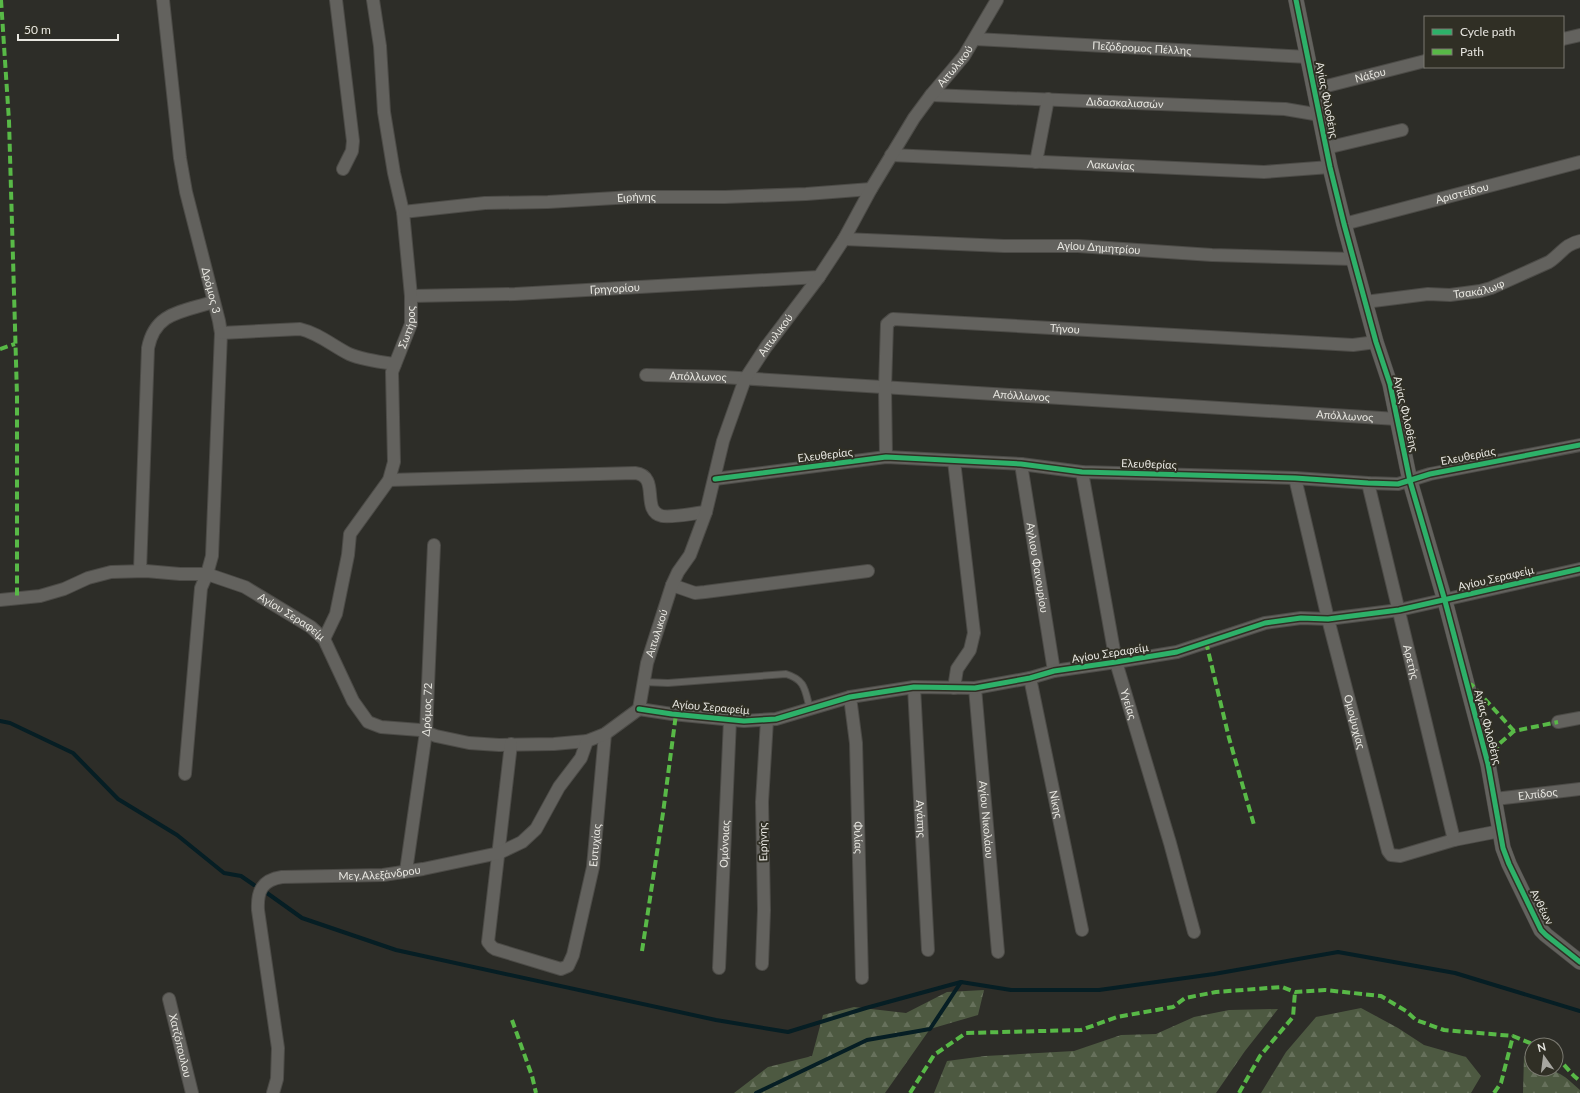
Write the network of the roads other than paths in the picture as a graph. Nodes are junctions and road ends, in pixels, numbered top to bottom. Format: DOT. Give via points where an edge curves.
graph roads {
  1 [pos="163,0"];
  2 [pos="336,0"];
  3 [pos="373,0"];
  4 [pos="997,0"];
  5 [pos="1296,0"];
  6 [pos="1580,35"];
  7 [pos="975,39"];
  8 [pos="1564,39"];
  9 [pos="1308,57"];
  10 [pos="1424,61"];
  11 [pos="1315,89"];
  12 [pos="931,95"];
  13 [pos="1048,99"];
  14 [pos="1320,115"];
  15 [pos="1402,130"];
  16 [pos="1326,148"];
  17 [pos="891,155"];
  18 [pos="1036,162"];
  19 [pos="1580,162"];
  20 [pos="1330,167"];
  21 [pos="343,169"];
  22 [pos="871,189"];
  23 [pos="403,212"];
  24 [pos="1344,224"];
  25 [pos="844,239"];
  26 [pos="1580,241"];
  27 [pos="1353,259"];
  28 [pos="819,277"];
  29 [pos="411,296"];
  30 [pos="213,302"];
  31 [pos="1365,302"];
  32 [pos="221,333"];
  33 [pos="1376,342"];
  34 [pos="395,364"];
  35 [pos="646,375"];
  36 [pos="745,380"];
  37 [pos="885,388"];
  38 [pos="1397,419"];
  39 [pos="1580,445"];
  40 [pos="886,457"];
  41 [pos="954,460"];
  42 [pos="1021,464"];
  43 [pos="1082,472"];
  44 [pos="715,478"];
  45 [pos="1295,478"];
  46 [pos="389,480"];
  47 [pos="1410,481"];
  48 [pos="1368,483"];
  49 [pos="706,512"];
  50 [pos="434,545"];
  51 [pos="1580,569"];
  52 [pos="140,571"];
  53 [pos="868,571"];
  54 [pos="205,578"];
  55 [pos="672,585"];
  56 [pos="0,600"];
  57 [pos="1445,601"];
  58 [pos="1399,610"];
  59 [pos="1328,619"];
  60 [pos="324,639"];
  61 [pos="1116,662"];
  62 [pos="1054,671"];
  63 [pos="1030,678"];
  64 [pos="643,682"];
  65 [pos="914,687"];
  66 [pos="954,688"];
  67 [pos="976,688"];
  68 [pos="850,697"];
  69 [pos="639,709"];
  70 [pos="810,709"];
  71 [pos="1580,718"];
  72 [pos="730,720"];
  73 [pos="767,720"];
  74 [pos="1558,722"];
  75 [pos="426,732"];
  76 [pos="605,734"];
  77 [pos="587,741"];
  78 [pos="511,744"];
  79 [pos="185,774"];
  80 [pos="1580,789"];
  81 [pos="1495,799"];
  82 [pos="1500,831"];
  83 [pos="1454,840"];
  84 [pos="499,853"];
  85 [pos="406,871"];
  86 [pos="1082,930"];
  87 [pos="1194,932"];
  88 [pos="928,950"];
  89 [pos="998,952"];
  90 [pos="1580,962"];
  91 [pos="762,964"];
  92 [pos="720,968"];
  93 [pos="862,978"];
  94 [pos="169,998"];
  95 [pos="192,1093"];
  96 [pos="273,1093"];
  1 -- 30 [label="street, Δρόμος 3" via="180,158"];
  2 -- 21 [label="street" via="353,141 352,151"];
  3 -- 23 [label="street, Σωτήρος" via="380,46 386,120"];
  4 -- 7 [label="street, Αιτωλικού"];
  5 -- 9 [label="street, Αγίας Φιλοθέης"];
  6 -- 8 [label="street"];
  7 -- 9 [label="street, Πεζόδρομος Πέλλης"];
  7 -- 12 [label="street, Αιτωλικού"];
  9 -- 11 [label="street, Αγίας Φιλοθέης"];
  10 -- 11 [label="street, Νάξου"];
  11 -- 14 [label="street, Αγίας Φιλοθέης"];
  12 -- 13 [label="street, Διδασκαλισσών"];
  12 -- 17 [label="street, Αιτωλικού"];
  13 -- 14 [label="street, Διδασκαλισσών" via="1285,109"];
  13 -- 18 [label="street"];
  14 -- 16 [label="street, Αγίας Φιλοθέης"];
  15 -- 16 [label="street"];
  16 -- 20 [label="street, Αγίας Φιλοθέης"];
  17 -- 18 [label="street, Λακωνίας"];
  17 -- 22 [label="street, Αιτωλικού"];
  18 -- 20 [label="street, Λακωνίας" via="1264,172"];
  19 -- 24 [label="street, Αριστείδου"];
  20 -- 24 [label="street, Αγίας Φιλοθέης"];
  22 -- 23 [label="street, Ειρήνης" via="726,197 632,197 485,203"];
  22 -- 25 [label="street, Αιτωλικού"];
  23 -- 29 [label="street, Σωτήρος"];
  24 -- 27 [label="street, Αγίας Φιλοθέης"];
  25 -- 27 [label="street, Αγίου Δημητρίου" via="1004,246 1078,246 1212,255"];
  25 -- 28 [label="street, Αιτωλικού"];
  26 -- 31 [label="street, Τσακάλωφ" via="1567,246 1549,262 1485,290"];
  27 -- 31 [label="street, Αγίας Φιλοθέης"];
  28 -- 29 [label="street, Γρηγορίου" via="460,296"];
  28 -- 36 [label="street, Αιτωλικού" via="766,347"];
  29 -- 34 [label="street, Σωτήρος" via="412,324"];
  30 -- 32 [label="street, Δρόμος 3"];
  30 -- 52 [label="street" via="165,318 150,336"];
  31 -- 33 [label="street, Αγίας Φιλοθέης"];
  32 -- 34 [label="street" via="300,329 310,331 349,354"];
  32 -- 54 [label="street, Δρόμος 3" via="212,556"];
  33 -- 37 [label="street, Τήνου" via="1353,345 893,319 887,324"];
  33 -- 38 [label="street, Αγίας Φιλοθέης" via="1390,384"];
  34 -- 46 [label="street, Σωτήρος" via="392,372 394,462"];
  35 -- 36 [label="street, Απόλλωνος"];
  36 -- 37 [label="street, Απόλλωνος"];
  36 -- 44 [label="street, Αιτωλικού" via="723,441"];
  37 -- 38 [label="street, Απόλλωνος"];
  37 -- 40 [label="street, Τήνου"];
  38 -- 47 [label="street, Αγίας Φιλοθέης"];
  39 -- 47 [label="street, Ελευθερίας" via="1430,474"];
  40 -- 41 [label="street, Ελευθερίας"];
  40 -- 44 [label="street, Ελευθερίας"];
  41 -- 42 [label="street, Ελευθερίας"];
  41 -- 66 [label="street" via="974,633 970,650 957,669"];
  42 -- 43 [label="street, Ελευθερίας"];
  42 -- 62 [label="street, Αγλιου Φανουρίου"];
  43 -- 45 [label="street, Ελευθερίας"];
  43 -- 61 [label="street, Υγείας"];
  44 -- 49 [label="street, Αιτωλικού"];
  45 -- 48 [label="street, Ελευθερίας"];
  45 -- 59 [label="street, Ομοψυχίας"];
  46 -- 49 [label="street" via="635,473 643,475 648,481 654,512 666,516"];
  46 -- 60 [label="street, Σωτήρος" via="350,534 336,614"];
  47 -- 48 [label="street, Ελευθερίας" via="1398,484"];
  47 -- 57 [label="street, Αγίας Φιλοθέης"];
  48 -- 58 [label="street, Αρετής"];
  49 -- 55 [label="street, Αιτωλικού" via="690,555"];
  50 -- 75 [label="street, Δρόμος 72"];
  51 -- 57 [label="street, Αγίου Σεραφείμ"];
  52 -- 54 [label="street, Αγίου Σεραφείμ"];
  52 -- 56 [label="street, Αγίου Σεραφείμ" via="111,572 40,596"];
  53 -- 55 [label="street" via="695,593"];
  54 -- 60 [label="street, Αγίου Σεραφείμ" via="245,587 311,626"];
  54 -- 79 [label="street, Δρόμος 3"];
  55 -- 64 [label="street, Αιτωλικού"];
  57 -- 58 [label="street, Αγίου Σεραφείμ"];
  57 -- 81 [label="street, Αγίας Φιλοθέης"];
  58 -- 59 [label="street, Αγίου Σεραφείμ"];
  58 -- 83 [label="street, Αρετής"];
  59 -- 61 [label="street, Αγίου Σεραφείμ" via="1301,618 1265,623 1177,652"];
  59 -- 83 [label="street, Ομοψυχίας" via="1388,851 1391,855 1400,856"];
  60 -- 75 [label="street, Αγίου Σεραφείμ" via="353,701 368,722 381,727"];
  61 -- 62 [label="street, Αγίου Σεραφείμ"];
  61 -- 87 [label="street, Υγείας"];
  62 -- 63 [label="street, Αγίου Σεραφείμ"];
  63 -- 67 [label="street, Αγίου Σεραφείμ"];
  63 -- 86 [label="street, Νίκης"];
  64 -- 69 [label="street, Αιτωλικού"];
  64 -- 70 [label="lane" via="668,683 786,674 798,678 801,682"];
  65 -- 66 [label="street, Αγίου Σεραφείμ"];
  65 -- 68 [label="street, Αγίου Σεραφείμ"];
  65 -- 88 [label="street, Αγάπης"];
  66 -- 67 [label="street, Αγίου Σεραφείμ"];
  67 -- 89 [label="street, Αγίου Νικολάου"];
  68 -- 70 [label="street, Αγίου Σεραφείμ"];
  68 -- 93 [label="street, Φιλίας" via="856,743"];
  69 -- 72 [label="street, Αγίου Σεραφείμ"];
  69 -- 76 [label="street"];
  70 -- 73 [label="street, Αγίου Σεραφείμ"];
  71 -- 74 [label="street"];
  72 -- 73 [label="street, Αγίου Σεραφείμ"];
  72 -- 92 [label="street, Ομόνοιας"];
  73 -- 91 [label="street, Ειρήνης" via="762,802"];
  75 -- 78 [label="street, Αγίου Σεραφείμ" via="468,742"];
  75 -- 85 [label="street, Δρόμος 72"];
  76 -- 77 [label="street"];
  76 -- 84 [label="street, Ευτυχίας" via="593,867 573,955 568,966 561,969 495,949 490,945 488,938"];
  77 -- 78 [label="street, Αγίου Σεραφείμ"];
  77 -- 84 [label="street, Μεγ.Αλεξάνδρου" via="581,758 558,787 536,829 522,842"];
  78 -- 84 [label="street"];
  80 -- 81 [label="street, Ελπίδος"];
  81 -- 82 [label="street, Αγίας Φιλοθέης"];
  82 -- 83 [label="street, Ομοψυχίας"];
  82 -- 90 [label="street, Ανθέων" via="1509,864 1541,930"];
  84 -- 85 [label="street, Μεγ.Αλεξάνδρου"];
  85 -- 96 [label="street, Μεγ.Αλεξάνδρου" via="383,875 282,877 268,880 260,890 258,910 278,1048 277,1078"];
  94 -- 95 [label="street, Χατζόπουλου"];
}
